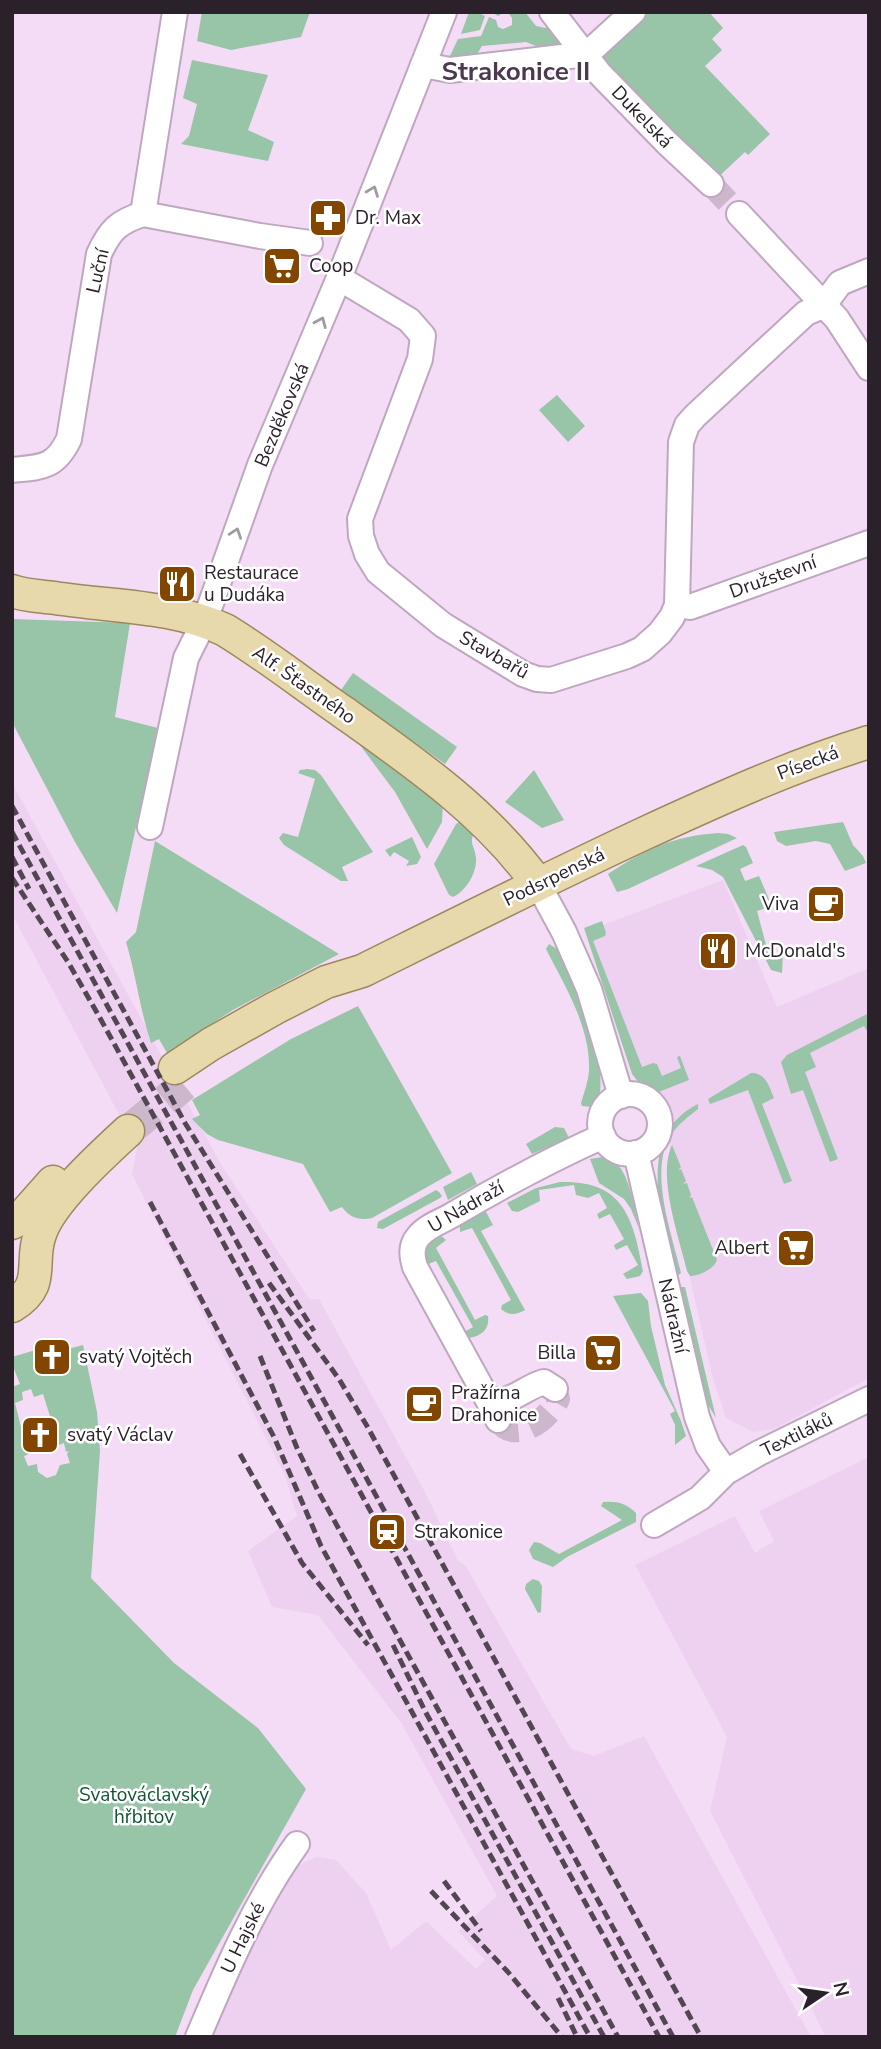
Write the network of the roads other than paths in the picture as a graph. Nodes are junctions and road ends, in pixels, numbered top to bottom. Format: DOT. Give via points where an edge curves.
graph roads {
  1 [pos="175,12"];
  2 [pos="444,12"];
  3 [pos="552,12"];
  4 [pos="633,12"];
  5 [pos="587,54"];
  6 [pos="423,65"];
  7 [pos="711,184"];
  8 [pos="142,214"];
  9 [pos="739,214"];
  10 [pos="310,243"];
  11 [pos="869,271"];
  12 [pos="339,278"];
  13 [pos="823,306"];
  14 [pos="869,368"];
  15 [pos="12,470"];
  16 [pos="869,542"];
  17 [pos="14,591"];
  18 [pos="677,605"];
  19 [pos="205,620"];
  20 [pos="869,742"];
  21 [pos="748,787"];
  22 [pos="150,827"];
  23 [pos="538,884"];
  24 [pos="180,1077"];
  25 [pos="621,1096"];
  26 [pos="603,1136"];
  27 [pos="636,1153"];
  28 [pos="12,1225"];
  29 [pos="36,1256"];
  30 [pos="12,1306"];
  31 [pos="555,1389"];
  32 [pos="486,1398"];
  33 [pos="869,1399"];
  34 [pos="498,1420"];
  35 [pos="726,1472"];
  36 [pos="654,1525"];
  37 [pos="297,1844"];
  38 [pos="198,2037"];
  1 -- 8 [label="street"];
  2 -- 6 [label="street, Bezděkovská"];
  3 -- 5 [label="street, Dukelská"];
  4 -- 5 [label="street"];
  5 -- 6 [label="street" via="450,70"];
  5 -- 7 [label="street, Dukelská" via="599,73"];
  12 -- 6 [label="street, Bezděkovská, one-way"];
  8 -- 10 [label="street"];
  8 -- 15 [label="street, Luční" via="113,230 99,254 69,439 53,462"];
  9 -- 13 [label="street"];
  11 -- 13 [label="street" via="839,283"];
  12 -- 18 [label="street, Stavbařů" via="409,320 423,337 420,359 360,519 367,554 378,572 443,625 523,674 546,680 642,649 660,633"];
  19 -- 12 [label="street, Bezděkovská, one-way" via="261,465"];
  13 -- 14 [label="street"];
  13 -- 18 [label="street" via="806,313 695,416 684,432"];
  16 -- 18 [label="street, Družstevní" via="690,607"];
  17 -- 19 [label="main road, Alf. Šťastného"];
  19 -- 22 [label="street, Bezděkovská" via="186,658"];
  19 -- 23 [label="main road, Alf. Šťastného" via="241,640 440,782 486,823"];
  20 -- 21 [label="main road, Písecká"];
  21 -- 23 [label="main road, Podsrpenská"];
  23 -- 24 [label="main road, Podsrpenská" via="362,971 326,982 275,1008 211,1044"];
  23 -- 25 [label="street" via="589,989"];
  25 -- 26 [label="street" via="604,1111"];
  25 -- 27 [label="street" via="643,1098 658,1116 654,1141"];
  26 -- 27 [label="street" via="618,1151"];
  26 -- 32 [label="street, U Nádraží" via="542,1164 419,1235 413,1260"];
  27 -- 35 [label="street, Nádražní" via="697,1417 708,1446"];
  28 -- 29 [label="main road" via="26,1237"];
  28 -- 29 [label="main road" via="104,1124 123,1122 50,1215 39,1234"];
  29 -- 30 [label="main road" via="30,1292"];
  31 -- 32 [label="street" via="544,1382 508,1400"];
  32 -- 34 [label="street, U Nádraží"];
  33 -- 35 [label="street, Textiláků"];
  35 -- 36 [label="street" via="700,1498"];
  37 -- 38 [label="street, U Hajské" via="273,1877"];
}
